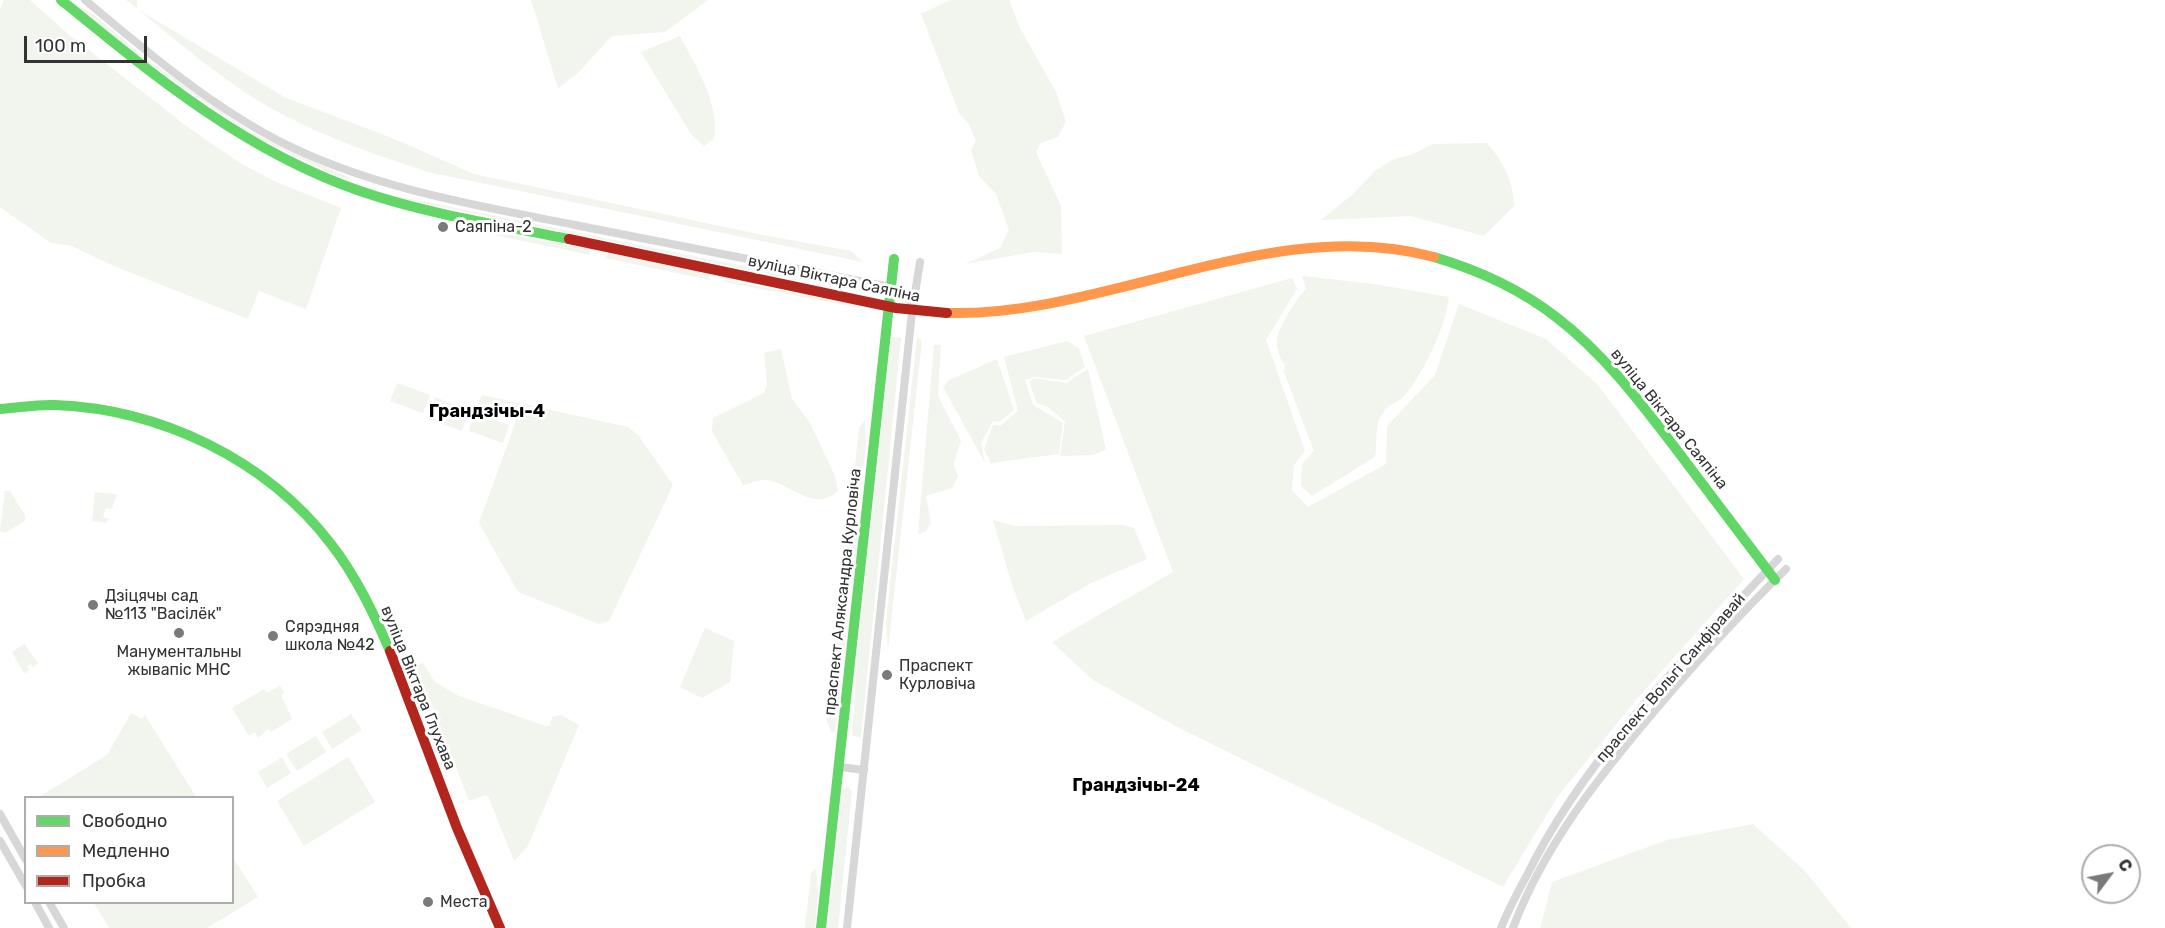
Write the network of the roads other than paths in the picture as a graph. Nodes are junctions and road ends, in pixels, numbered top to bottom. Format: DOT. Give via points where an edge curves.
graph roads {
  1 [pos="61,0"];
  2 [pos="85,0"];
  3 [pos="379,181"];
  4 [pos="374,195"];
  5 [pos="894,259"];
  6 [pos="920,262"];
  7 [pos="890,287"];
  8 [pos="888,308"];
  9 [pos="913,309"];
  10 [pos="0,409"];
  11 [pos="1778,559"];
  12 [pos="1786,569"];
  13 [pos="1767,570"];
  14 [pos="1775,580"];
  15 [pos="840,767"];
  16 [pos="864,770"];
  17 [pos="0,814"];
  18 [pos="0,841"];
  19 [pos="1538,853"];
  20 [pos="24,856"];
  21 [pos="1542,864"];
  22 [pos="24,883"];
  23 [pos="35,904"];
  24 [pos="51,904"];
  25 [pos="49,928"];
  26 [pos="64,928"];
  27 [pos="500,928"];
  28 [pos="821,928"];
  29 [pos="847,928"];
  30 [pos="1501,928"];
  31 [pos="1513,928"];
  1 -- 4 [label="street, вуліца Віктара Саяпіна" via="200,110 275,154"];
  2 -- 3 [label="street, вуліца Віктара Саяпіна" via="146,51 239,118 310,155"];
  3 -- 4 [label="street"];
  3 -- 7 [label="street, вуліца Віктара Саяпіна" via="497,209"];
  4 -- 8 [label="street, вуліца Віктара Саяпіна" via="866,300"];
  5 -- 7 [label="street, праспект Аляксандра Курловіча"];
  6 -- 9 [label="street"];
  7 -- 8 [label="street, праспект Аляксандра Курловіча"];
  7 -- 9 [label="street, вуліца Віктара Саяпіна" via="904,294"];
  8 -- 9 [label="street, вуліца Віктара Саяпіна"];
  8 -- 15 [label="street, праспект Аляксандра Курловіча"];
  9 -- 13 [label="street, вуліца Віктара Саяпіна" via="987,311 1031,306 1317,249 1367,246 1414,252 1457,264 1537,303 1577,334 1646,410"];
  9 -- 16 [label="street"];
  10 -- 27 [label="street, вуліца Віктара Глухава" via="42,405 95,407 151,419 200,438 239,462 316,525 360,586 379,625 462,841"];
  11 -- 13 [label="street, праспект Вольгі Санфіравай"];
  12 -- 14 [label="street, праспект Вольгі Санфіравай"];
  13 -- 14 [label="street, вуліца Віктара Саяпіна"];
  13 -- 19 [label="street, праспект Вольгі Санфіравай" via="1620,733 1566,806"];
  14 -- 21 [label="street, праспект Вольгі Санфіравай" via="1713,643 1630,740 1579,806"];
  15 -- 16 [label="street"];
  15 -- 28 [label="street, праспект Аляксандра Курловіча"];
  16 -- 29 [label="street"];
  17 -- 20 [label="street"];
  18 -- 22 [label="street"];
  19 -- 21 [label="street" via="1545,853"];
  19 -- 30 [label="street, праспект Вольгі Санфіравай"];
  21 -- 31 [label="street, праспект Вольгі Санфіравай"];
  23 -- 25 [label="street"];
  24 -- 26 [label="street"];
}
